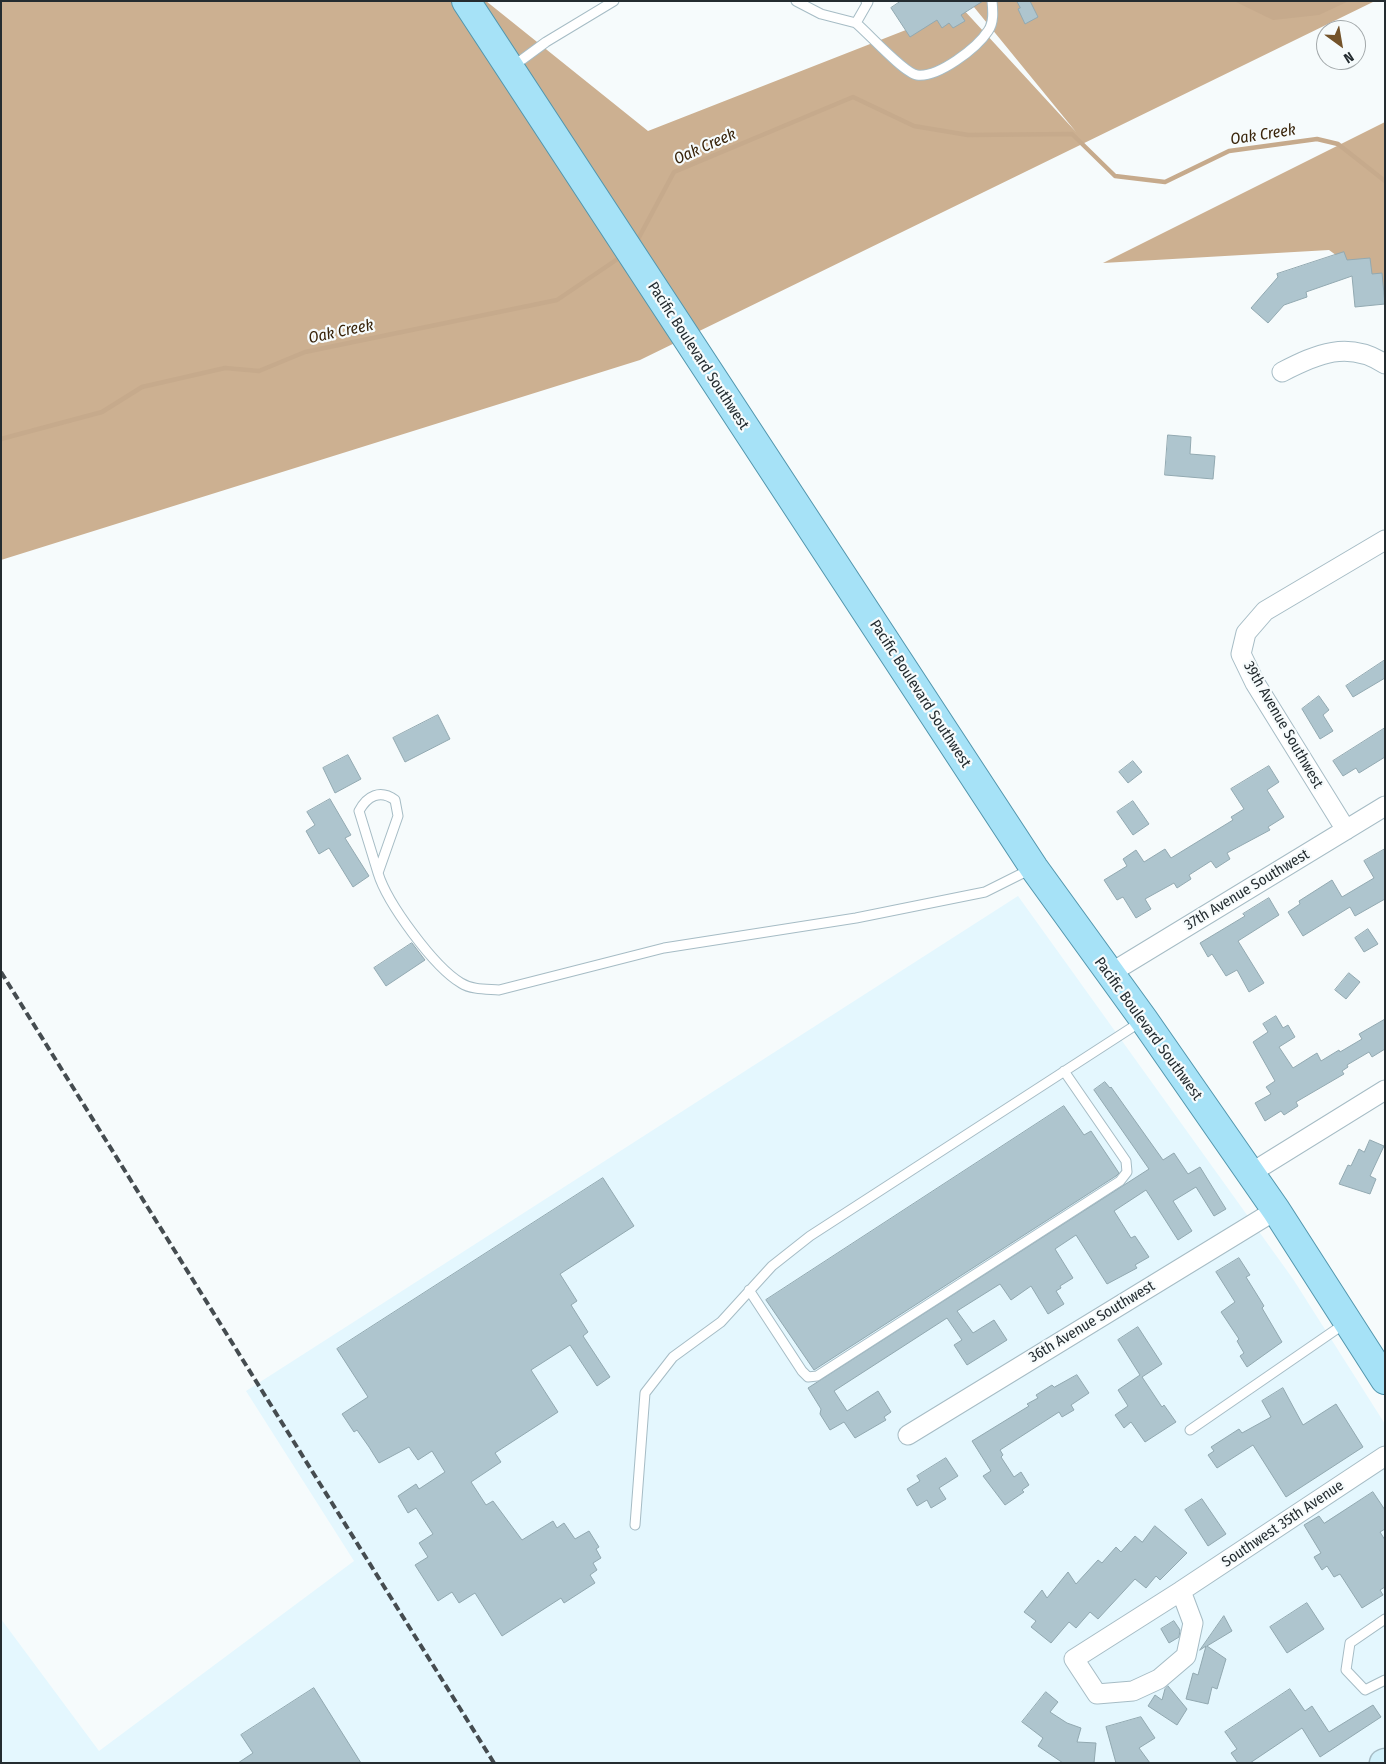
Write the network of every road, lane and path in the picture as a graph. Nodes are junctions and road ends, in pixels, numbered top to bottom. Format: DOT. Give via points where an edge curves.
graph roads {
  1 [pos="466,1"];
  2 [pos="614,1"];
  3 [pos="796,1"];
  4 [pos="992,1"];
  5 [pos="868,2"];
  6 [pos="856,23"];
  7 [pos="510,69"];
  8 [pos="1385,364"];
  9 [pos="1282,372"];
  10 [pos="1385,540"];
  11 [pos="1385,806"];
  12 [pos="1346,830"];
  13 [pos="1034,868"];
  14 [pos="378,873"];
  15 [pos="1109,974"];
  16 [pos="1144,1020"];
  17 [pos="1064,1071"];
  18 [pos="1385,1090"];
  19 [pos="1251,1173"];
  20 [pos="1276,1210"];
  21 [pos="749,1290"];
  22 [pos="1347,1322"];
  23 [pos="1384,1378"];
  24 [pos="1190,1430"];
  25 [pos="908,1435"];
  26 [pos="1385,1456"];
  27 [pos="635,1525"];
  28 [pos="1181,1591"];
  29 [pos="1385,1619"];
  30 [pos="1385,1680"];
  1 -- 7 [label="main road, Pacific Boulevard Southwest"];
  2 -- 7 [label="lane" via="546,42"];
  3 -- 6 [label="lane" via="821,14"];
  4 -- 6 [label="lane" via="993,16 988,31 960,58 928,74 916,75 902,66"];
  5 -- 6 [label="lane"];
  7 -- 13 [label="main road, Pacific Boulevard Southwest"];
  8 -- 9 [label="street" via="1354,352 1336,351 1315,355"];
  10 -- 12 [label="street, 39th Avenue Southwest" via="1264,610 1246,633 1241,654 1255,683"];
  11 -- 12 [label="street, 37th Avenue Southwest"];
  12 -- 15 [label="street, 37th Avenue Southwest"];
  13 -- 14 [label="lane" via="985,892 856,918 664,948 499,990 463,985 436,962 390,901"];
  13 -- 15 [label="main road, Pacific Boulevard Southwest"];
  14 -- 14 [label="lane" via="359,811 364,802 376,794 386,794 394,800 398,816"];
  15 -- 16 [label="main road, Pacific Boulevard Southwest"];
  16 -- 17 [label="lane"];
  16 -- 19 [label="main road, Pacific Boulevard Southwest"];
  17 -- 21 [label="lane" via="1041,1089 810,1236 772,1266"];
  17 -- 21 [label="lane" via="1126,1161 1127,1172 1120,1181 817,1376 808,1377 802,1371"];
  18 -- 19 [label="street"];
  19 -- 20 [label="main road, Pacific Boulevard Southwest"];
  20 -- 22 [label="main road, Pacific Boulevard Southwest"];
  20 -- 25 [label="street, 36th Avenue Southwest"];
  21 -- 27 [label="lane" via="721,1322 673,1357 645,1393"];
  22 -- 23 [label="main road, Pacific Boulevard Southwest"];
  22 -- 24 [label="lane"];
  26 -- 28 [label="street, Southwest 35th Avenue"];
  28 -- 28 [label="street, Southwest 35th Avenue" via="1193,1623 1186,1656 1159,1678 1133,1691 1097,1694 1074,1660"];
  29 -- 30 [label="lane" via="1350,1643 1346,1670 1364,1690"];
}
